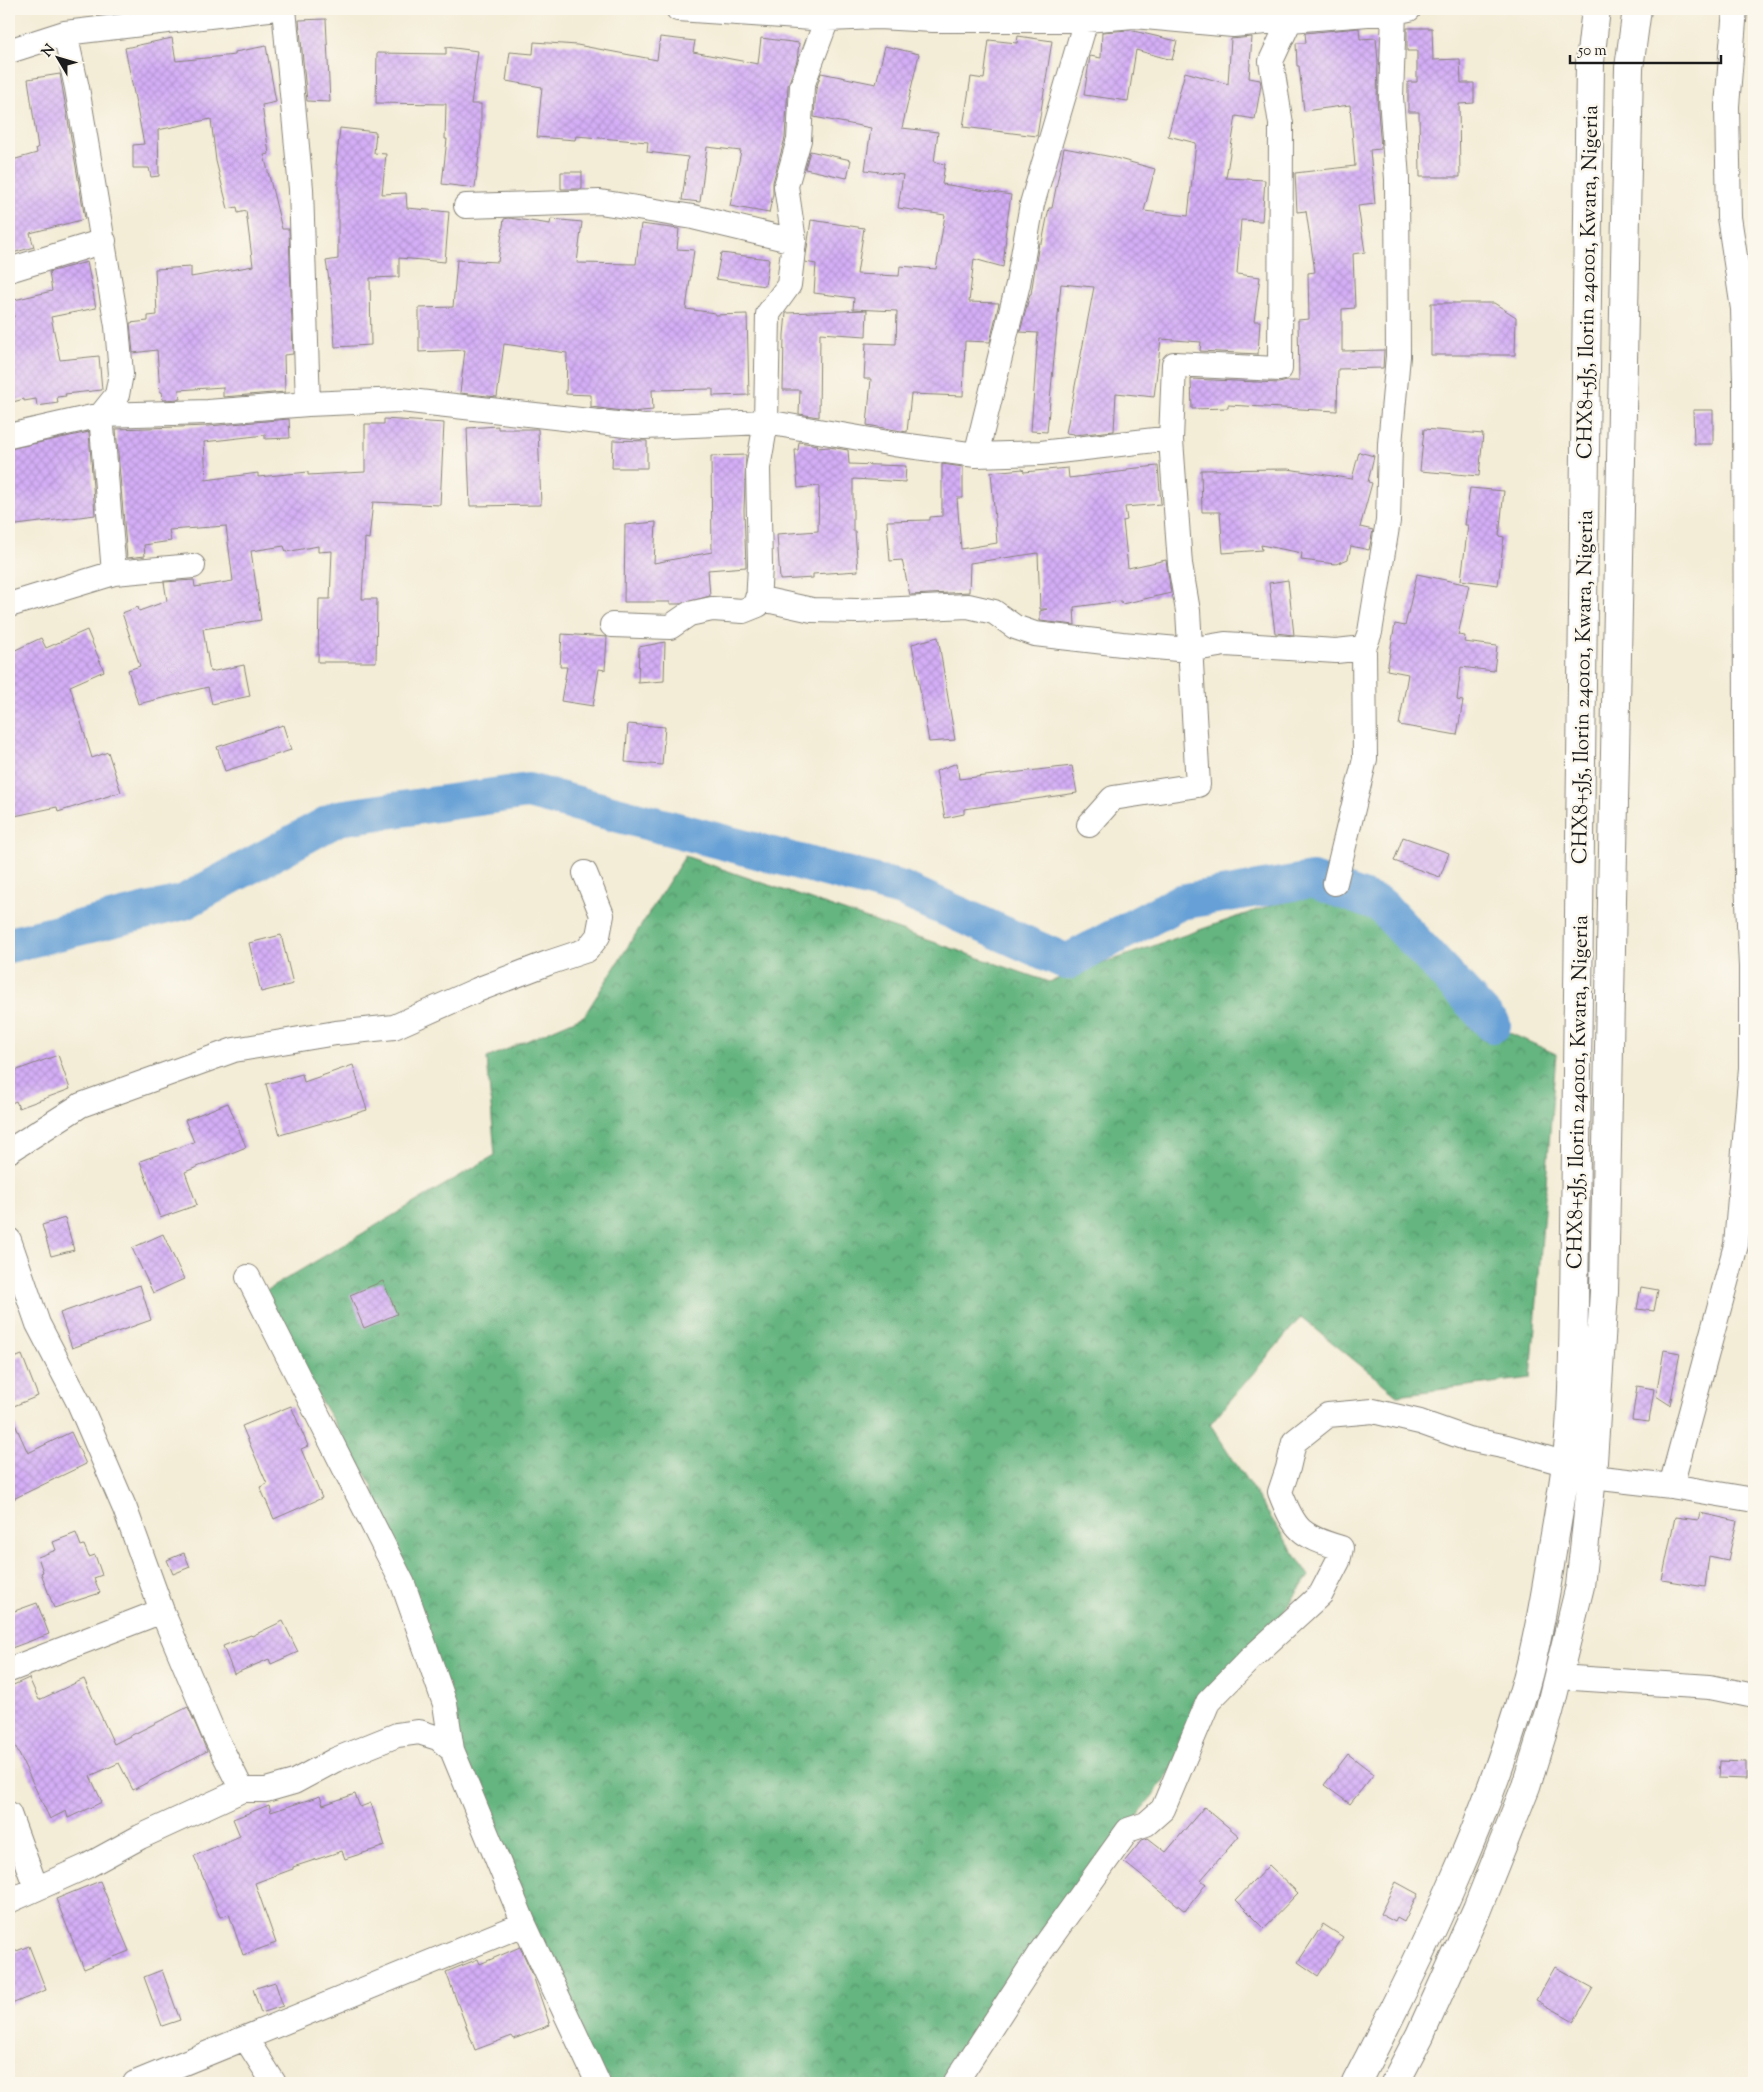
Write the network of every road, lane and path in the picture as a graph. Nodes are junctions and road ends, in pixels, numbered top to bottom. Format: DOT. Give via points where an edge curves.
graph roads {
  1 [pos="269,9"];
  2 [pos="284,9"];
  3 [pos="678,9"];
  4 [pos="1596,9"];
  5 [pos="1637,9"];
  6 [pos="1735,9"];
  7 [pos="1402,11"];
  8 [pos="827,19"];
  9 [pos="1086,20"];
  10 [pos="1290,20"];
  11 [pos="65,34"];
  12 [pos="9,51"];
  13 [pos="466,206"];
  14 [pos="794,240"];
  15 [pos="104,241"];
  16 [pos="9,270"];
  17 [pos="1749,308"];
  18 [pos="308,404"];
  19 [pos="102,415"];
  20 [pos="766,422"];
  21 [pos="9,436"];
  22 [pos="1171,440"];
  23 [pos="976,455"];
  24 [pos="1750,516"];
  25 [pos="193,566"];
  26 [pos="114,573"];
  27 [pos="757,598"];
  28 [pos="9,605"];
  29 [pos="612,625"];
  30 [pos="1364,648"];
  31 [pos="1189,650"];
  32 [pos="1750,723"];
  33 [pos="1089,825"];
  34 [pos="585,873"];
  35 [pos="1751,880"];
  36 [pos="1335,882"];
  37 [pos="9,1151"];
  38 [pos="9,1240"];
  39 [pos="248,1277"];
  40 [pos="1567,1464"];
  41 [pos="1592,1477"];
  42 [pos="1671,1486"];
  43 [pos="1754,1500"];
  44 [pos="162,1610"];
  45 [pos="9,1670"];
  46 [pos="1558,1677"];
  47 [pos="1754,1696"];
  48 [pos="452,1750"];
  49 [pos="242,1790"];
  50 [pos="9,1814"];
  51 [pos="36,1888"];
  52 [pos="9,1901"];
  53 [pos="524,1924"];
  54 [pos="246,2038"];
  55 [pos="135,2083"];
  56 [pos="274,2083"];
  57 [pos="598,2083"];
  58 [pos="955,2083"];
  59 [pos="1356,2083"];
  60 [pos="1394,2083"];
  1 -- 11 [label="street"];
  2 -- 18 [label="street" via="301,189"];
  3 -- 8 [label="street"];
  4 -- 40 [label="main road, CHX8+5J5, Ilorin 240101, Kwara, Nigeria" via="1590,62 1574,1304"];
  5 -- 41 [label="main road, CHX8+5J5, Ilorin 240101, Kwara, Nigeria" via="1629,68 1604,1292"];
  6 -- 17 [label="street" via="1727,106 1729,216"];
  7 -- 10 [label="street"];
  7 -- 30 [label="street" via="1392,97 1397,179 1398,356 1390,444 1388,521 1370,632"];
  8 -- 9 [label="street"];
  8 -- 14 [label="street" via="802,86 799,140 786,186"];
  9 -- 10 [label="street" via="1134,16 1233,25"];
  9 -- 23 [label="street" via="1032,204 1018,284"];
  10 -- 22 [label="street" via="1271,61 1281,124 1280,369 1174,364"];
  11 -- 12 [label="street"];
  11 -- 15 [label="street"];
  13 -- 14 [label="street" via="600,202 693,217"];
  14 -- 20 [label="street" via="789,284 768,314"];
  15 -- 16 [label="street"];
  15 -- 19 [label="street" via="117,326 120,374 117,395"];
  17 -- 24 [label="street"];
  18 -- 19 [label="street" via="208,412"];
  18 -- 20 [label="street" via="401,400 644,427"];
  19 -- 21 [label="street"];
  19 -- 26 [label="street"];
  20 -- 23 [label="street"];
  20 -- 27 [label="street" via="758,468 760,565"];
  22 -- 23 [label="street" via="1040,453"];
  22 -- 31 [label="street"];
  24 -- 32 [label="street"];
  25 -- 26 [label="street"];
  26 -- 28 [label="street"];
  27 -- 29 [label="street" via="758,606 744,611 712,609 689,614 670,627"];
  27 -- 31 [label="street" via="812,610 968,606 994,612 1015,627 1034,634"];
  30 -- 31 [label="street" via="1336,651 1225,644"];
  30 -- 36 [label="street" via="1365,759"];
  31 -- 33 [label="street" via="1198,785 1113,798"];
  32 -- 35 [label="street"];
  34 -- 37 [label="street" via="602,915 598,936 587,950 477,990 394,1027 234,1050 81,1105"];
  35 -- 42 [label="street" via="1751,1068 1736,1244"];
  38 -- 44 [label="street" via="38,1324 79,1403 125,1508"];
  39 -- 48 [label="street" via="403,1584 444,1704"];
  40 -- 58 [label="street" via="1373,1411 1328,1415 1294,1442 1280,1492 1291,1520 1311,1539 1341,1548 1321,1594 1208,1702 1163,1809 1146,1824 1128,1830 1039,1954"];
  40 -- 59 [label="main road, CHX8+5J5, Ilorin 240101, Kwara, Nigeria" via="1538,1626 1525,1684 1500,1766 1482,1816 1444,1901"];
  41 -- 42 [label="street"];
  41 -- 46 [label="main road, CHX8+5J5, Ilorin 240101, Kwara, Nigeria" via="1580,1586"];
  42 -- 43 [label="street"];
  44 -- 45 [label="street"];
  44 -- 49 [label="street" via="213,1732"];
  46 -- 47 [label="street" via="1710,1686"];
  46 -- 60 [label="main road, CHX8+5J5, Ilorin 240101, Kwara, Nigeria" via="1526,1786 1477,1909 1420,2035"];
  48 -- 49 [label="street" via="438,1738 419,1732 397,1734 335,1760 294,1782 266,1790"];
  48 -- 53 [label="street"];
  49 -- 51 [label="street"];
  50 -- 51 [label="street"];
  51 -- 52 [label="street"];
  53 -- 54 [label="street"];
  53 -- 57 [label="street"];
  54 -- 55 [label="street"];
  54 -- 56 [label="street"];
}
